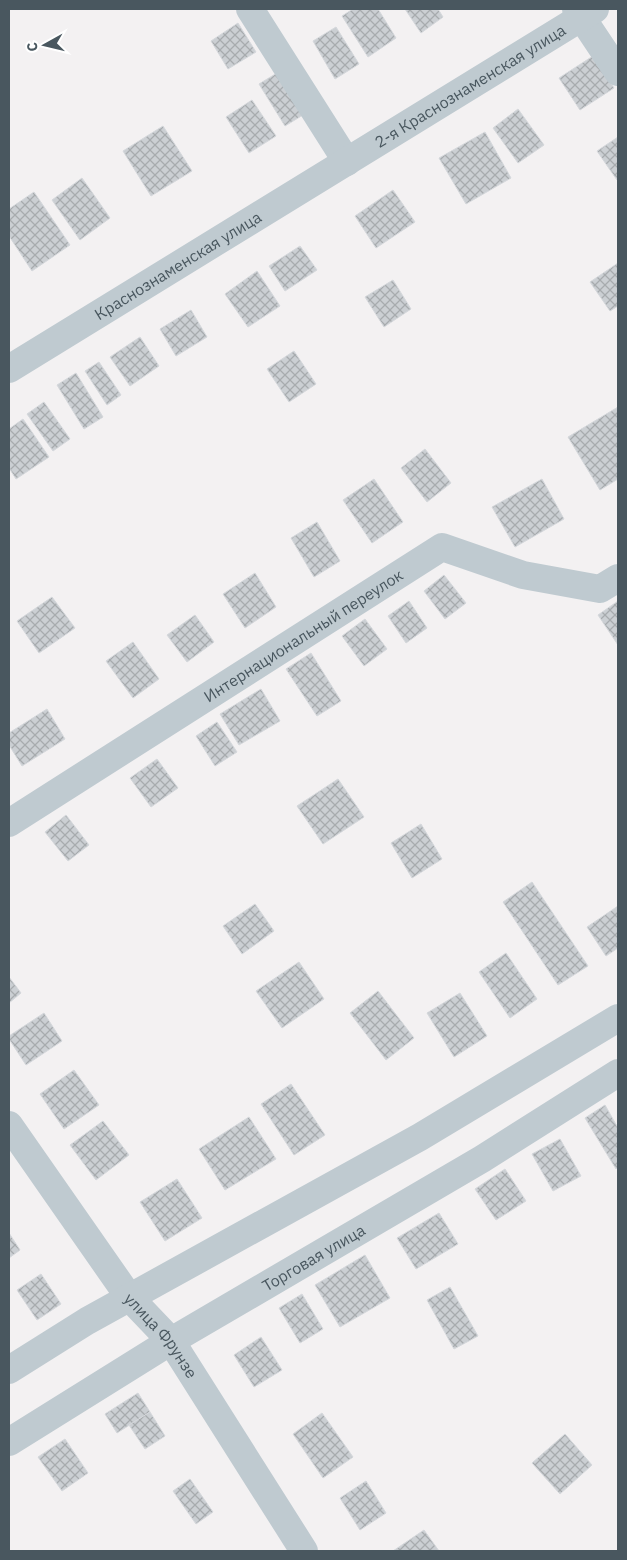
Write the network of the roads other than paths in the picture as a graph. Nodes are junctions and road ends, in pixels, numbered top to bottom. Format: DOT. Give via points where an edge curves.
graph roads {
  1 [pos="250,9"];
  2 [pos="584,12"];
  3 [pos="618,72"];
  4 [pos="347,162"];
  5 [pos="9,369"];
  6 [pos="618,578"];
  7 [pos="9,823"];
  8 [pos="618,1018"];
  9 [pos="618,1073"];
  10 [pos="9,1125"];
  11 [pos="129,1297"];
  12 [pos="171,1341"];
  13 [pos="9,1370"];
  14 [pos="9,1442"];
  15 [pos="304,1551"];
  1 -- 4 [label="street"];
  2 -- 3 [label="street"];
  2 -- 4 [label="street, 2-я Краснознаменская улица"];
  4 -- 5 [label="street, Краснознаменская улица"];
  6 -- 7 [label="street, Интернациональный переулок" via="600,589 523,575 442,547"];
  8 -- 11 [label="street" via="420,1137"];
  9 -- 12 [label="street, Торговая улица" via="482,1159"];
  10 -- 11 [label="street, улица Фрунзе"];
  11 -- 12 [label="street, улица Фрунзе"];
  11 -- 13 [label="street"];
  12 -- 14 [label="street, Торговая улица"];
  12 -- 15 [label="street, улица Фрунзе"];
}
